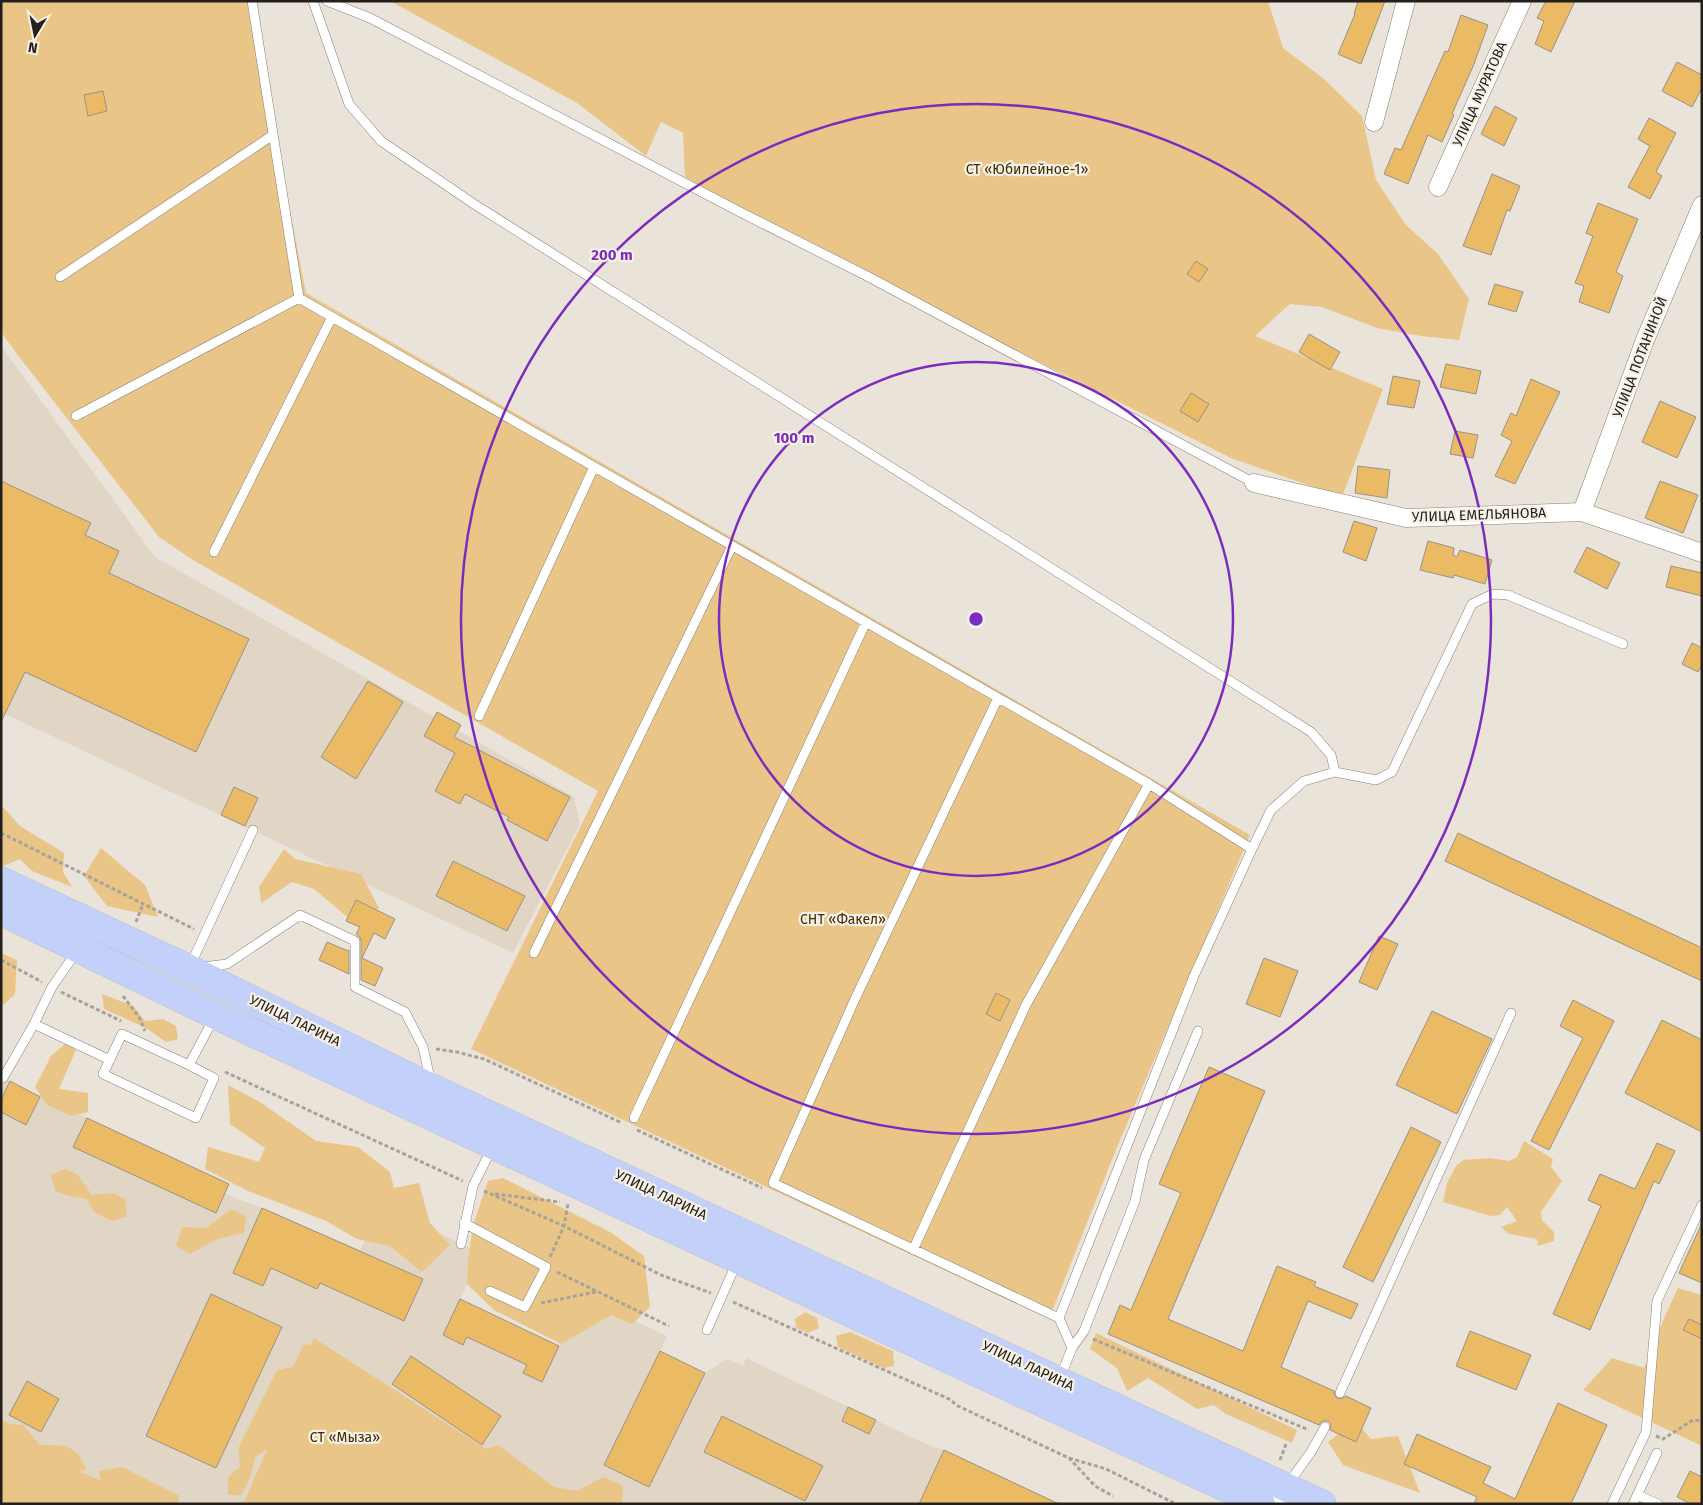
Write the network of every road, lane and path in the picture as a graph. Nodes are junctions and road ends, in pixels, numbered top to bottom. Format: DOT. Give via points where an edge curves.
graph roads {
  1 [pos="252,1"];
  2 [pos="313,1"];
  3 [pos="327,1"];
  4 [pos="1406,1"];
  5 [pos="1522,1"];
  6 [pos="1374,122"];
  7 [pos="273,135"];
  8 [pos="1438,187"];
  9 [pos="1702,205"];
  10 [pos="60,277"];
  11 [pos="299,298"];
  12 [pos="332,317"];
  13 [pos="76,416"];
  14 [pos="594,467"];
  15 [pos="1254,483"];
  16 [pos="1582,512"];
  17 [pos="732,546"];
  18 [pos="214,552"];
  19 [pos="1702,553"];
  20 [pos="866,622"];
  21 [pos="1623,644"];
  22 [pos="998,698"];
  23 [pos="479,716"];
  24 [pos="1335,772"];
  25 [pos="1148,784"];
  26 [pos="253,830"];
  27 [pos="1,833"];
  28 [pos="1252,849"];
  29 [pos="1,881"];
  30 [pos="143,904"];
  31 [pos="1,911"];
  32 [pos="136,922"];
  33 [pos="206,934"];
  34 [pos="86,936"];
  35 [pos="534,954"];
  36 [pos="1,960"];
  37 [pos="189,969"];
  38 [pos="52,988"];
  39 [pos="119,993"];
  40 [pos="1511,1013"];
  41 [pos="215,1015"];
  42 [pos="34,1024"];
  43 [pos="129,1026"];
  44 [pos="137,1030"];
  45 [pos="1198,1031"];
  46 [pos="110,1060"];
  47 [pos="191,1061"];
  48 [pos="3,1078"];
  49 [pos="432,1088"];
  50 [pos="634,1118"];
  51 [pos="493,1146"];
  52 [pos="472,1186"];
  53 [pos="492,1194"];
  54 [pos="1702,1205"];
  55 [pos="464,1223"];
  56 [pos="564,1226"];
  57 [pos="461,1244"];
  58 [pos="913,1250"];
  59 [pos="739,1260"];
  60 [pos="546,1267"];
  61 [pos="490,1291"];
  62 [pos="597,1292"];
  63 [pos="722,1296"];
  64 [pos="525,1307"];
  65 [pos="1059,1318"];
  66 [pos="669,1326"];
  67 [pos="707,1330"];
  68 [pos="1072,1348"];
  69 [pos="1059,1381"];
  70 [pos="1340,1393"];
  71 [pos="1702,1422"];
  72 [pos="1324,1428"];
  73 [pos="1646,1432"];
  74 [pos="1286,1444"];
  75 [pos="1657,1453"];
  76 [pos="1069,1458"];
  77 [pos="1281,1486"];
  78 [pos="1637,1494"];
  79 [pos="1113,1496"];
  80 [pos="1176,1504"];
  81 [pos="1261,1504"];
  82 [pos="1322,1504"];
  83 [pos="1612,1504"];
  84 [pos="1633,1504"];
  85 [pos="1658,1504"];
  1 -- 7 [label="lane"];
  2 -- 24 [label="lane" via="349,104 381,141 474,204 1311,732 1331,756"];
  3 -- 15 [label="lane" via="370,18 867,276"];
  4 -- 6 [label="street"];
  5 -- 8 [label="street, УЛИЦА МУРАТОВА"];
  7 -- 10 [label="lane"];
  7 -- 11 [label="lane"];
  9 -- 16 [label="street, УЛИЦА ПОТАНИНОЙ" via="1645,340"];
  11 -- 12 [label="lane"];
  11 -- 13 [label="lane"];
  12 -- 14 [label="lane"];
  12 -- 18 [label="lane"];
  14 -- 17 [label="lane"];
  14 -- 23 [label="lane"];
  15 -- 16 [label="street, УЛИЦА ЕМЕЛЬЯНОВА" via="1406,518"];
  16 -- 19 [label="street, УЛИЦА ЕМЕЛЬЯНОВА"];
  17 -- 20 [label="lane"];
  17 -- 35 [label="lane"];
  20 -- 22 [label="lane"];
  20 -- 50 [label="lane"];
  21 -- 24 [label="lane" via="1508,595 1493,594 1472,604 1392,772 1376,780"];
  22 -- 25 [label="lane"];
  22 -- 58 [label="lane" via="855,999 773,1183"];
  24 -- 28 [label="lane" via="1304,781 1271,810"];
  25 -- 28 [label="lane"];
  25 -- 58 [label="lane" via="1026,1005"];
  26 -- 33 [label="lane"];
  27 -- 30 [label="path"];
  28 -- 65 [label="lane" via="1194,976"];
  29 -- 34 [label="main road, УЛИЦА ЛАРИНА"];
  30 -- 32 [label="path"];
  30 -- 33 [label="path"];
  31 -- 34 [label="main road, УЛИЦА ЛАРИНА"];
  33 -- 37 [label="lane"];
  34 -- 37 [label="main road, УЛИЦА ЛАРИНА"];
  34 -- 38 [label="lane"];
  34 -- 41 [label="main road, УЛИЦА ЛАРИНА"];
  36 -- 38 [label="path"];
  37 -- 49 [label="main road, УЛИЦА ЛАРИНА"];
  37 -- 49 [label="lane" via="227,964 300,915 355,941 355,986 405,1012 423,1047"];
  38 -- 42 [label="lane"];
  38 -- 43 [label="path"];
  39 -- 44 [label="path" via="139,1017 146,1034"];
  40 -- 70 [label="lane"];
  41 -- 47 [label="lane"];
  41 -- 51 [label="main road, УЛИЦА ЛАРИНА"];
  42 -- 46 [label="lane"];
  42 -- 48 [label="lane"];
  45 -- 68 [label="lane" via="1144,1160 1135,1201 1084,1331"];
  46 -- 47 [label="lane" via="122,1034"];
  46 -- 47 [label="lane" via="103,1074 196,1118 214,1078"];
  47 -- 52 [label="path"];
  49 -- 69 [label="main road, УЛИЦА ЛАРИНА"];
  51 -- 52 [label="lane"];
  51 -- 59 [label="main road, УЛИЦА ЛАРИНА"];
  52 -- 53 [label="path"];
  52 -- 55 [label="lane"];
  53 -- 56 [label="path"];
  53 -- 56 [label="path" via="568,1203"];
  54 -- 73 [label="lane" via="1657,1301"];
  55 -- 57 [label="lane"];
  55 -- 60 [label="lane"];
  56 -- 60 [label="path"];
  56 -- 63 [label="path" via="661,1275"];
  58 -- 65 [label="lane"];
  59 -- 63 [label="lane"];
  59 -- 81 [label="main road, УЛИЦА ЛАРИНА"];
  60 -- 62 [label="path"];
  60 -- 64 [label="lane"];
  61 -- 64 [label="lane"];
  62 -- 64 [label="path"];
  62 -- 66 [label="path"];
  63 -- 67 [label="lane"];
  63 -- 76 [label="path" via="949,1399"];
  65 -- 68 [label="lane"];
  68 -- 69 [label="lane"];
  69 -- 77 [label="main road, УЛИЦА ЛАРИНА"];
  71 -- 73 [label="path" via="1693,1420 1662,1439"];
  72 -- 77 [label="lane" via="1312,1452"];
  73 -- 83 [label="lane"];
  74 -- 77 [label="path"];
  75 -- 78 [label="lane"];
  76 -- 79 [label="path" via="1095,1486"];
  76 -- 80 [label="path" via="1106,1469"];
  77 -- 82 [label="main road, УЛИЦА ЛАРИНА"];
  78 -- 84 [label="lane"];
  78 -- 85 [label="lane"];
}
